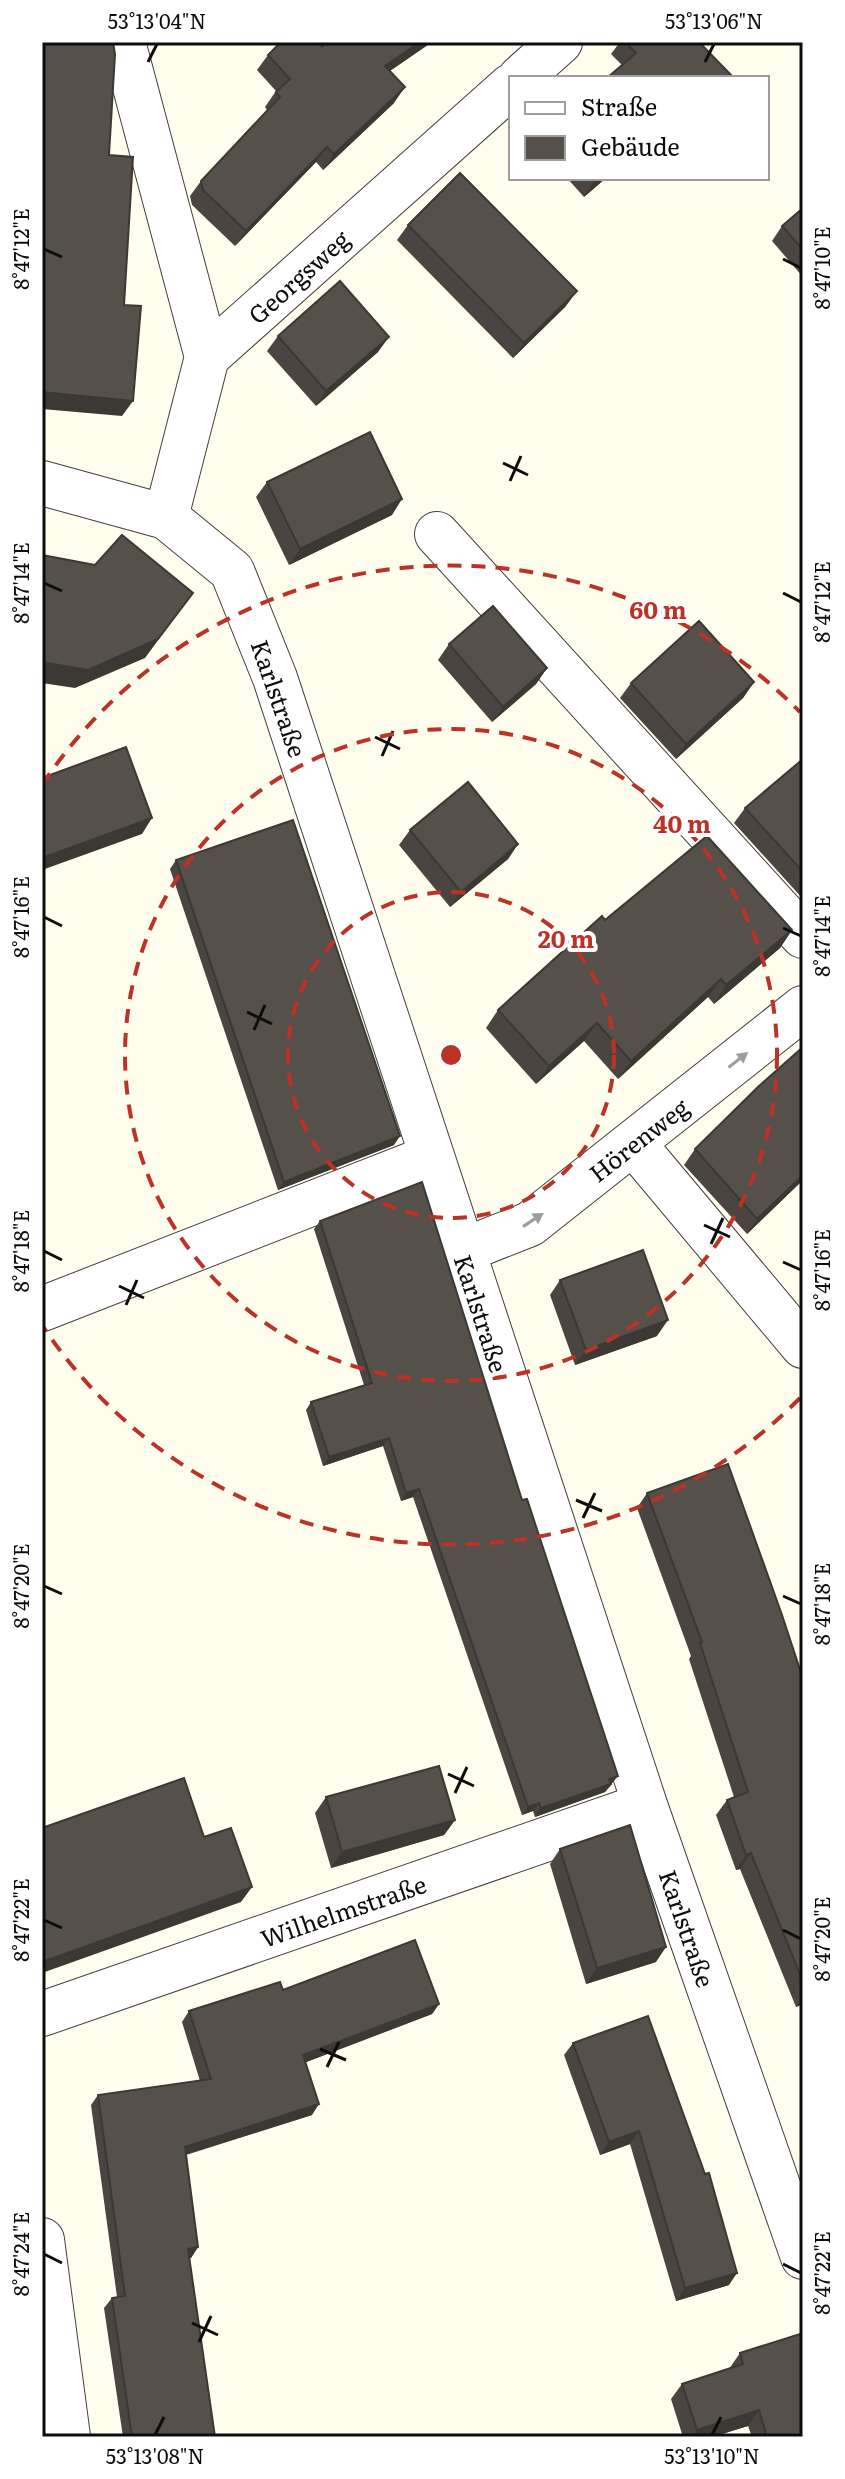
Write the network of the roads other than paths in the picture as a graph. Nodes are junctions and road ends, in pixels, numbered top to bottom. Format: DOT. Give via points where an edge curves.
graph roads {
  1 [pos="123,42"];
  2 [pos="560,42"];
  3 [pos="522,76"];
  4 [pos="509,88"];
  5 [pos="207,357"];
  6 [pos="42,483"];
  7 [pos="166,517"];
  8 [pos="437,534"];
  9 [pos="803,936"];
  10 [pos="803,1008"];
  11 [pos="633,1143"];
  12 [pos="431,1157"];
  13 [pos="462,1251"];
  14 [pos="42,1309"];
  15 [pos="803,1346"];
  16 [pos="645,1805"];
  17 [pos="42,2014"];
  18 [pos="42,2240"];
  19 [pos="803,2257"];
  20 [pos="68,2437"];
  1 -- 5 [label="street"];
  2 -- 3 [label="street"];
  4 -- 5 [label="street, Georgsweg"];
  5 -- 7 [label="street"];
  6 -- 7 [label="street, Karlstraße"];
  7 -- 12 [label="street, Karlstraße" via="232,571 275,678"];
  8 -- 9 [label="street"];
  11 -- 10 [label="street, Hörenweg, one-way"];
  13 -- 11 [label="street, Hörenweg, one-way" via="530,1224"];
  11 -- 15 [label="street"];
  12 -- 13 [label="street, Karlstraße"];
  12 -- 14 [label="street"];
  13 -- 16 [label="street, Karlstraße"];
  16 -- 17 [label="street, Wilhelmstraße"];
  16 -- 19 [label="street, Karlstraße"];
  18 -- 20 [label="street"];
}
